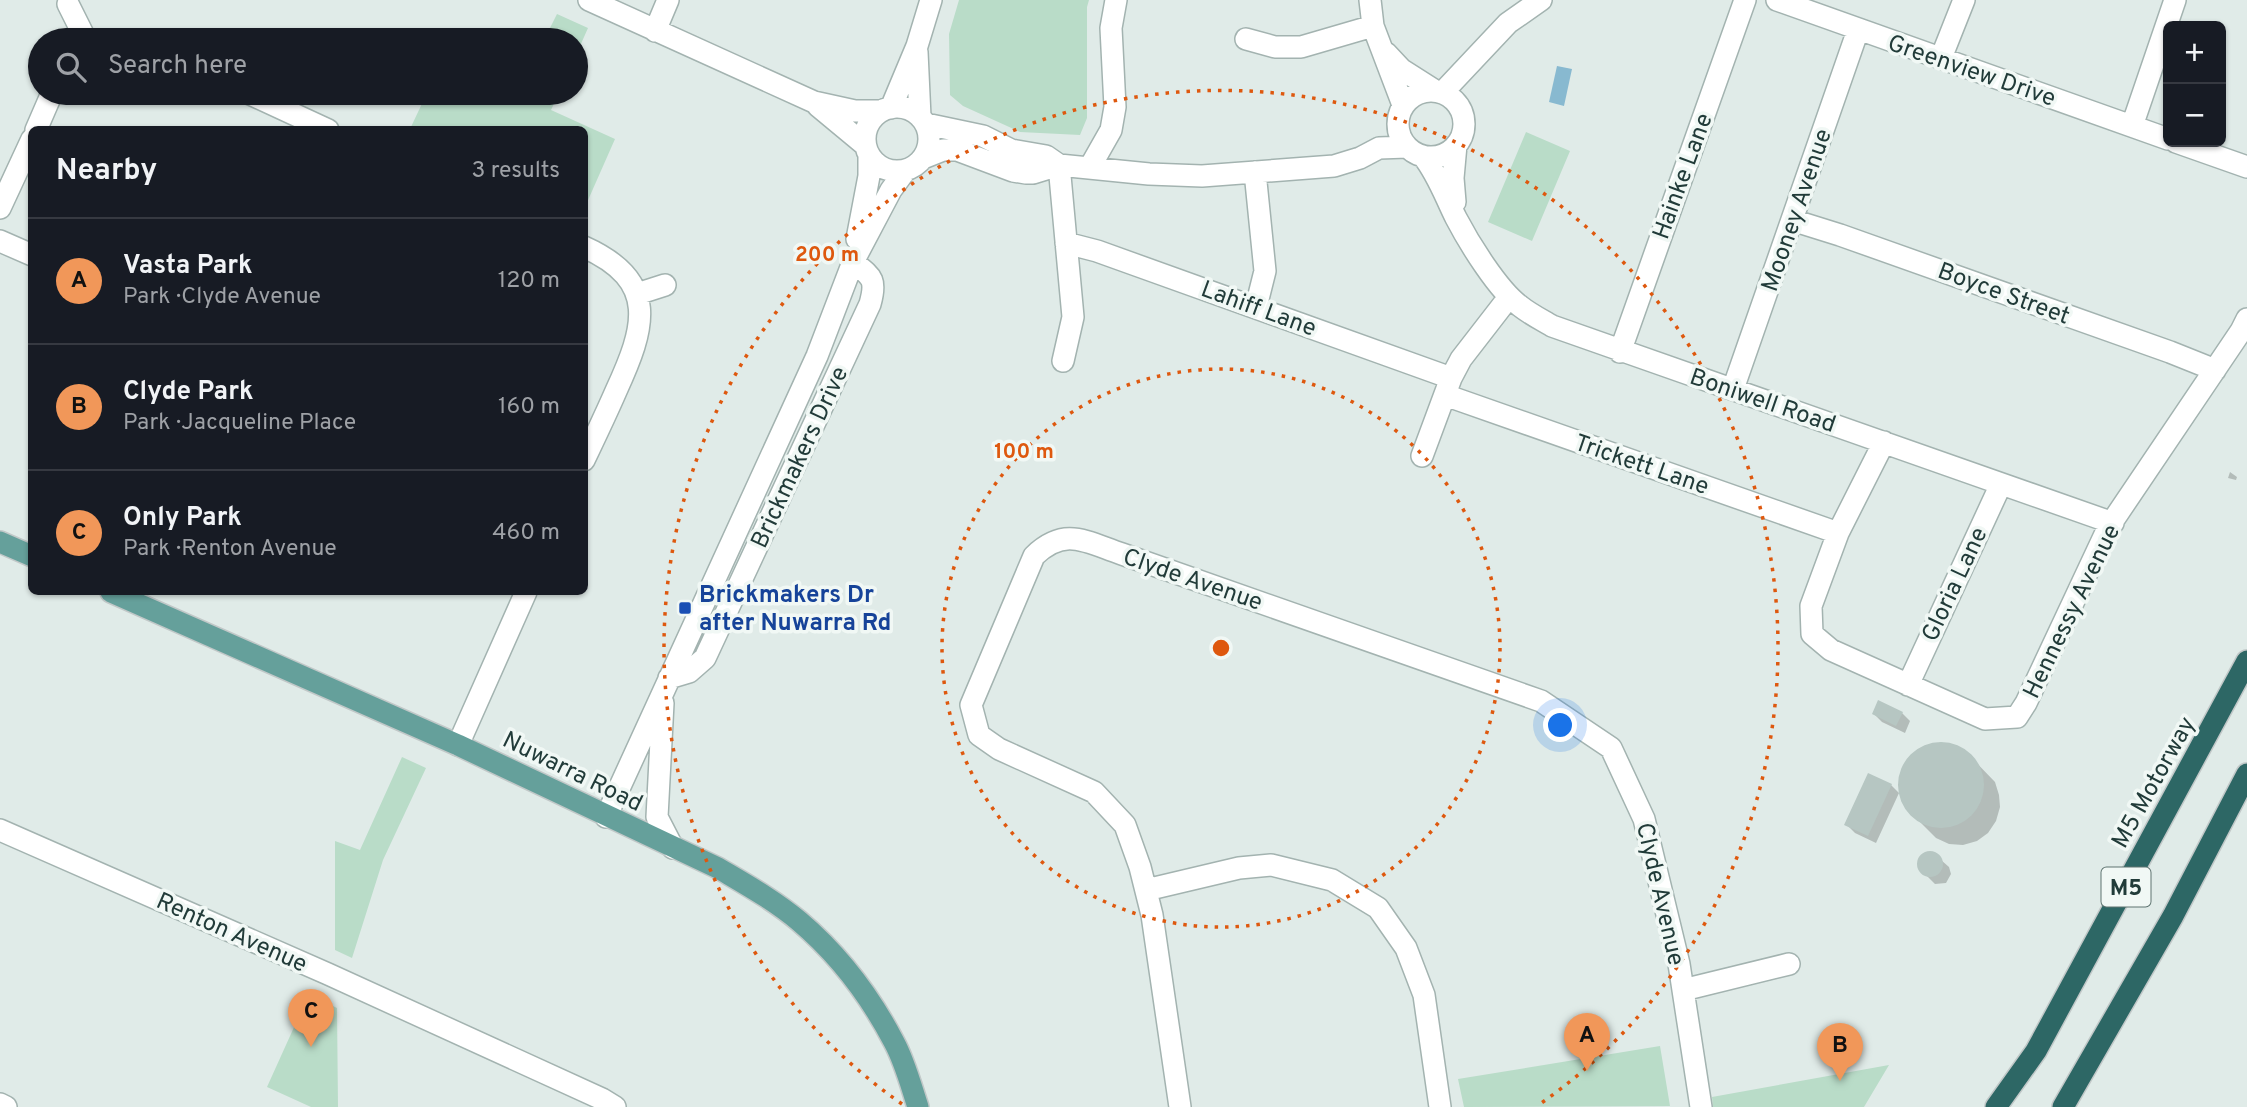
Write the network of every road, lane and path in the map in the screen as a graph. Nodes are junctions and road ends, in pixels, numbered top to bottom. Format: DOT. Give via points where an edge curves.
graph roads {
  1 [pos="589,0"];
  2 [pos="668,0"];
  3 [pos="932,0"];
  4 [pos="1115,0"];
  5 [pos="1370,0"];
  6 [pos="1541,0"];
  7 [pos="1745,0"];
  8 [pos="1777,0"];
  9 [pos="1964,0"];
  10 [pos="2175,0"];
  11 [pos="68,4"];
  12 [pos="1373,26"];
  13 [pos="80,28"];
  14 [pos="1858,30"];
  15 [pos="655,31"];
  16 [pos="1246,39"];
  17 [pos="917,46"];
  18 [pos="1382,49"];
  19 [pos="1480,54"];
  20 [pos="1941,58"];
  21 [pos="1439,91"];
  22 [pos="814,102"];
  23 [pos="47,105"];
  24 [pos="274,105"];
  25 [pos="886,109"];
  26 [pos="1462,111"];
  27 [pos="1401,114"];
  28 [pos="923,121"];
  29 [pos="38,126"];
  30 [pos="319,126"];
  31 [pos="2132,126"];
  32 [pos="2163,137"];
  33 [pos="1456,145"];
  34 [pos="2190,147"];
  35 [pos="28,148"];
  36 [pos="1379,148"];
  37 [pos="867,150"];
  38 [pos="1415,151"];
  39 [pos="923,158"];
  40 [pos="1059,165"];
  41 [pos="1090,167"];
  42 [pos="2247,167"];
  43 [pos="905,171"];
  44 [pos="1255,172"];
  45 [pos="0,208"];
  46 [pos="1456,218"];
  47 [pos="1792,220"];
  48 [pos="0,241"];
  49 [pos="1066,243"];
  50 [pos="588,249"];
  51 [pos="28,253"];
  52 [pos="853,262"];
  53 [pos="665,285"];
  54 [pos="637,294"];
  55 [pos="1509,297"];
  56 [pos="1256,307"];
  57 [pos="2247,318"];
  58 [pos="1620,352"];
  59 [pos="1063,361"];
  60 [pos="2215,370"];
  61 [pos="1448,386"];
  62 [pos="1733,389"];
  63 [pos="1884,442"];
  64 [pos="588,451"];
  65 [pos="1422,456"];
  66 [pos="2001,484"];
  67 [pos="2113,523"];
  68 [pos="1838,533"];
  69 [pos="0,542"];
  70 [pos="28,554"];
  71 [pos="118,595"];
  72 [pos="525,595"];
  73 [pos="2247,661"];
  74 [pos="667,684"];
  75 [pos="1908,685"];
  76 [pos="458,745"];
  77 [pos="2247,774"];
  78 [pos="606,817"];
  79 [pos="1,834"];
  80 [pos="673,848"];
  81 [pos="1146,890"];
  82 [pos="1789,964"];
  83 [pos="1683,990"];
  84 [pos="0,1104"];
  85 [pos="6,1107"];
  86 [pos="615,1107"];
  87 [pos="918,1107"];
  88 [pos="1180,1107"];
  89 [pos="1440,1107"];
  90 [pos="1701,1107"];
  91 [pos="1997,1107"];
  92 [pos="2063,1107"];
  1 -- 15 [label="street"];
  2 -- 15 [label="street"];
  3 -- 17 [label="street"];
  4 -- 41 [label="street" via="1111,28 1115,107 1111,130"];
  5 -- 12 [label="street"];
  6 -- 19 [label="street" via="1508,23"];
  7 -- 58 [label="street, Hainke Lane"];
  8 -- 14 [label="street, Greenview Drive"];
  9 -- 20 [label="street"];
  10 -- 31 [label="street"];
  11 -- 13 [label="street"];
  12 -- 16 [label="street" via="1301,47 1275,47"];
  12 -- 18 [label="street"];
  14 -- 20 [label="street, Greenview Drive"];
  14 -- 47 [label="street, Mooney Avenue"];
  15 -- 22 [label="street"];
  17 -- 25 [label="street"];
  17 -- 28 [label="street"];
  18 -- 21 [label="street" via="1401,69"];
  18 -- 27 [label="street"];
  19 -- 21 [label="street"];
  19 -- 26 [label="street"];
  20 -- 31 [label="street, Greenview Drive"];
  21 -- 26 [label="street"];
  21 -- 27 [label="street" via="1417,93"];
  22 -- 25 [label="street" via="855,111"];
  22 -- 37 [label="street"];
  23 -- 29 [label="street"];
  24 -- 30 [label="street"];
  25 -- 28 [label="street" via="912,110"];
  25 -- 37 [label="street" via="868,126"];
  26 -- 33 [label="street" via="1464,129"];
  27 -- 36 [label="street"];
  27 -- 38 [label="street" via="1402,140"];
  28 -- 39 [label="street" via="929,142"];
  28 -- 40 [label="street" via="983,136 1011,150 1046,156"];
  31 -- 32 [label="street, Greenview Drive"];
  33 -- 38 [label="street" via="1441,155"];
  33 -- 46 [label="street, Boniwell Road"];
  34 -- 42 [label="street"];
  35 -- 45 [label="street"];
  36 -- 38 [label="street"];
  36 -- 44 [label="street" via="1334,166"];
  37 -- 43 [label="street" via="884,169"];
  37 -- 52 [label="street, Brickmakers Drive" via="866,194"];
  38 -- 46 [label="street, Boniwell Road" via="1435,171"];
  39 -- 40 [label="street" via="957,150 1026,173"];
  39 -- 43 [label="street"];
  40 -- 41 [label="street"];
  40 -- 49 [label="street"];
  41 -- 44 [label="street" via="1162,175"];
  43 -- 52 [label="street, Brickmakers Drive"];
  44 -- 56 [label="street" via="1265,271"];
  46 -- 55 [label="street, Boniwell Road"];
  47 -- 60 [label="street, Boyce Street"];
  47 -- 62 [label="street, Mooney Avenue"];
  48 -- 51 [label="street"];
  49 -- 56 [label="street, Lahiff Lane"];
  49 -- 59 [label="street" via="1073,317"];
  50 -- 54 [label="street" via="616,264"];
  52 -- 74 [label="street, Brickmakers Drive" via="817,356"];
  52 -- 74 [label="street, Brickmakers Drive" via="873,281 865,315 705,658"];
  53 -- 54 [label="street"];
  54 -- 64 [label="street" via="639,331 634,351"];
  55 -- 58 [label="street, Boniwell Road" via="1552,326"];
  55 -- 61 [label="street" via="1461,359"];
  56 -- 61 [label="street, Lahiff Lane"];
  57 -- 60 [label="street, Hennessy Avenue"];
  58 -- 62 [label="street, Boniwell Road"];
  60 -- 67 [label="street, Hennessy Avenue"];
  61 -- 65 [label="street"];
  61 -- 68 [label="street, Trickett Lane"];
  62 -- 63 [label="street, Boniwell Road"];
  63 -- 66 [label="street, Boniwell Road"];
  63 -- 68 [label="street, Hennessy Avenue"];
  66 -- 67 [label="street, Boniwell Road"];
  66 -- 75 [label="street, Gloria Lane"];
  67 -- 75 [label="street, Hennessy Avenue" via="2017,717 1985,719"];
  68 -- 75 [label="street, Hennessy Avenue" via="1811,607 1812,634 1831,650"];
  69 -- 70 [label="main road"];
  71 -- 76 [label="main road, Nuwarra Road"];
  72 -- 76 [label="street"];
  73 -- 91 [label="highway, M5 Motorway / M5" via="2036,1051"];
  74 -- 78 [label="street, Brickmakers Drive"];
  74 -- 80 [label="street" via="657,817"];
  76 -- 78 [label="main road, Nuwarra Road"];
  77 -- 92 [label="highway, M5" via="2173,916"];
  78 -- 80 [label="main road, Nuwarra Road"];
  79 -- 86 [label="street, Renton Avenue" via="328,974"];
  80 -- 87 [label="main road, Nuwarra Road" via="759,893 797,919 836,955 895,1043"];
  81 -- 83 [label="street, Clyde Avenue" via="1125,825 1109,807 1094,792 999,749 979,735 971,705 1034,556 1060,538 1078,539 1541,701 1611,748 1644,819"];
  81 -- 88 [label="street, Clyde Avenue"];
  81 -- 89 [label="street" via="1238,868 1271,865 1332,880 1378,908 1406,948 1424,995"];
  82 -- 83 [label="street"];
  83 -- 90 [label="street, Clyde Avenue"];
  84 -- 85 [label="street"];
}
